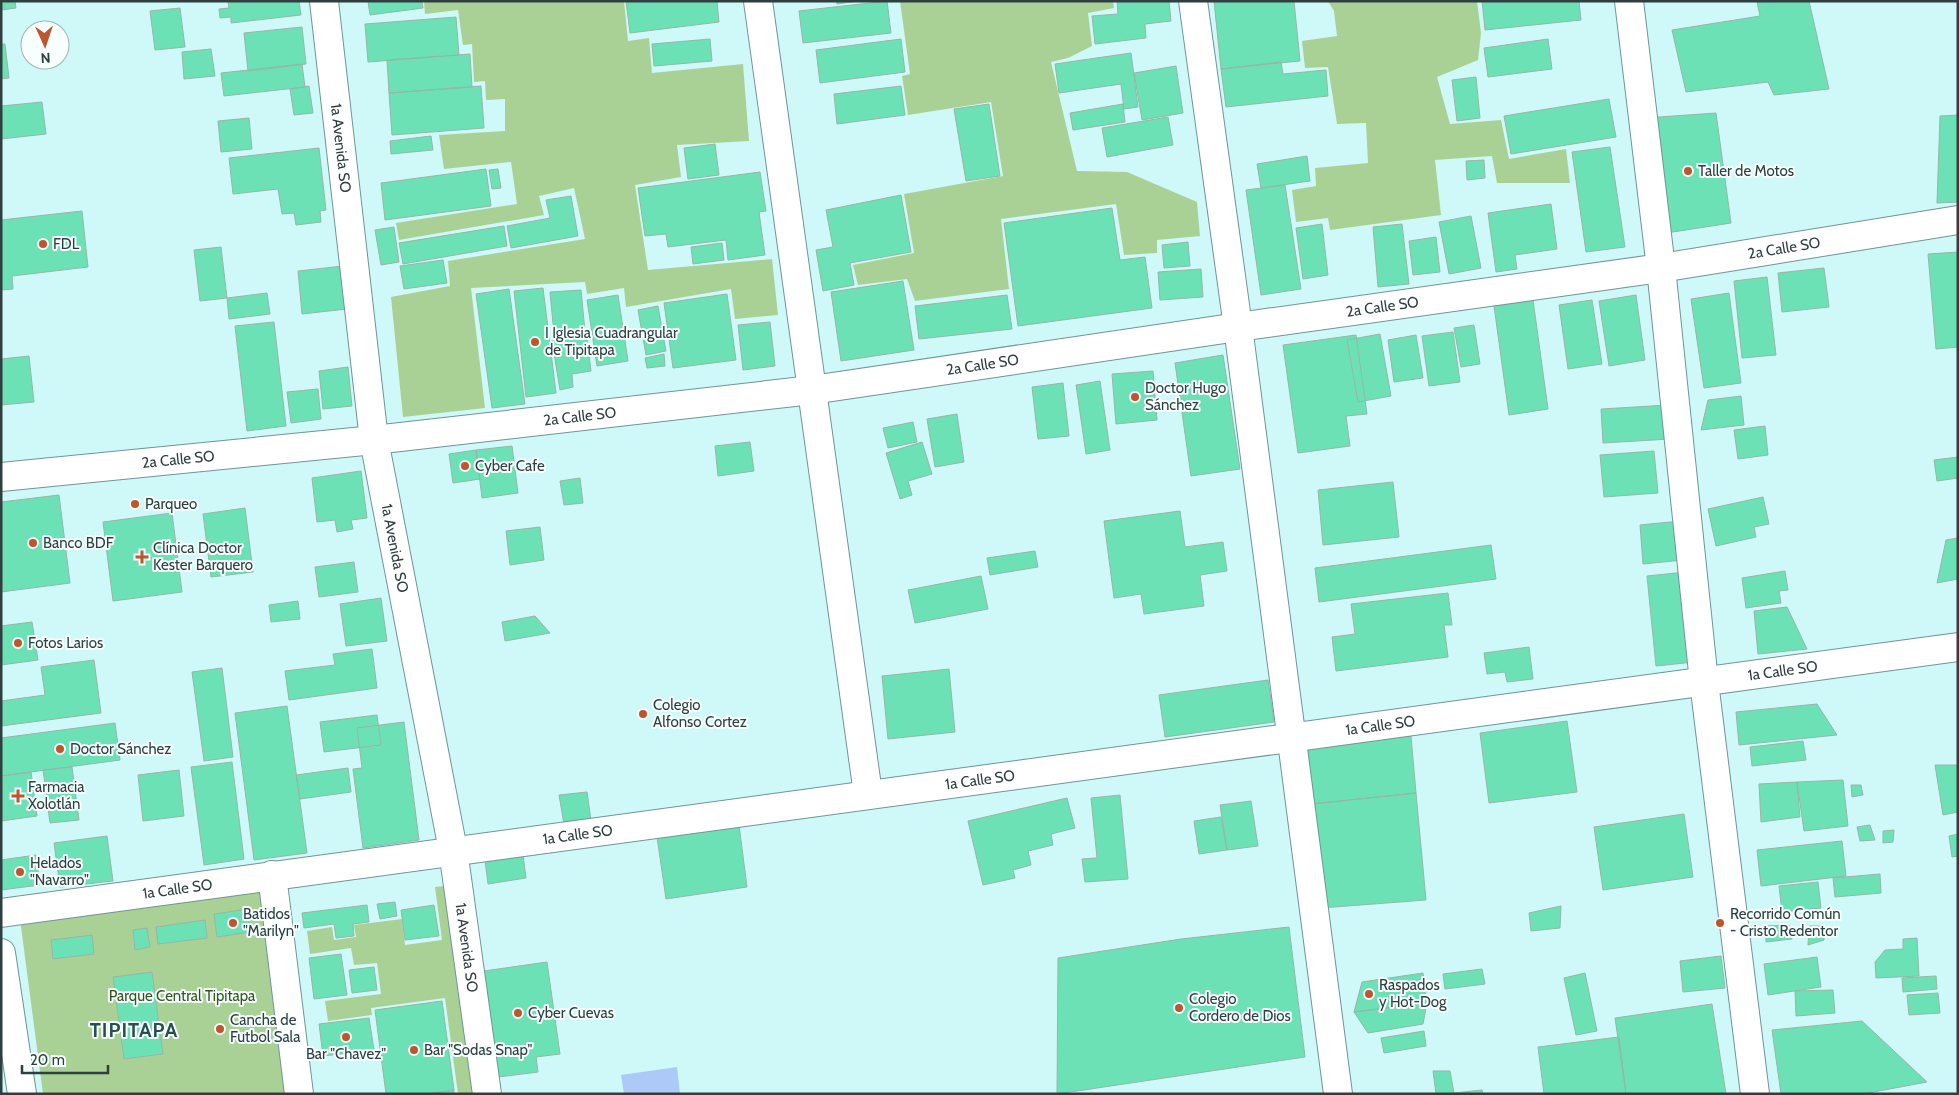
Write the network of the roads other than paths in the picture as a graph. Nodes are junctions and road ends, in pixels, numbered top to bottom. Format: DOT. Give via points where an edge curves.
graph roads {
  1 [pos="324,1"];
  2 [pos="758,1"];
  3 [pos="1193,1"];
  4 [pos="1629,1"];
  5 [pos="1958,220"];
  6 [pos="1661,268"];
  7 [pos="1238,327"];
  8 [pos="812,390"];
  9 [pos="374,440"];
  10 [pos="1,476"];
  11 [pos="1958,647"];
  12 [pos="1704,682"];
  13 [pos="1292,737"];
  14 [pos="868,794"];
  15 [pos="453,850"];
  16 [pos="272,875"];
  17 [pos="1,913"];
  18 [pos="1,953"];
  19 [pos="22,1094"];
  20 [pos="299,1094"];
  21 [pos="487,1094"];
  22 [pos="1338,1094"];
  23 [pos="1754,1094"];
  1 -- 9 [label="street, 1a Avenida SO"];
  2 -- 8 [label="street"];
  3 -- 7 [label="street"];
  4 -- 6 [label="street"];
  5 -- 6 [label="street, 2a Calle SO"];
  6 -- 7 [label="street, 2a Calle SO"];
  6 -- 12 [label="street"];
  7 -- 8 [label="street, 2a Calle SO"];
  7 -- 13 [label="street"];
  8 -- 9 [label="street, 2a Calle SO"];
  8 -- 14 [label="street"];
  9 -- 10 [label="street, 2a Calle SO"];
  9 -- 15 [label="street, 1a Avenida SO"];
  11 -- 12 [label="street, 1a Calle SO"];
  12 -- 13 [label="street, 1a Calle SO"];
  12 -- 23 [label="street"];
  13 -- 14 [label="street, 1a Calle SO"];
  13 -- 22 [label="street"];
  14 -- 15 [label="street, 1a Calle SO"];
  15 -- 16 [label="street, 1a Calle SO"];
  15 -- 21 [label="street, 1a Avenida SO"];
  16 -- 17 [label="street, 1a Calle SO"];
  16 -- 20 [label="street"];
  18 -- 19 [label="street"];
}
